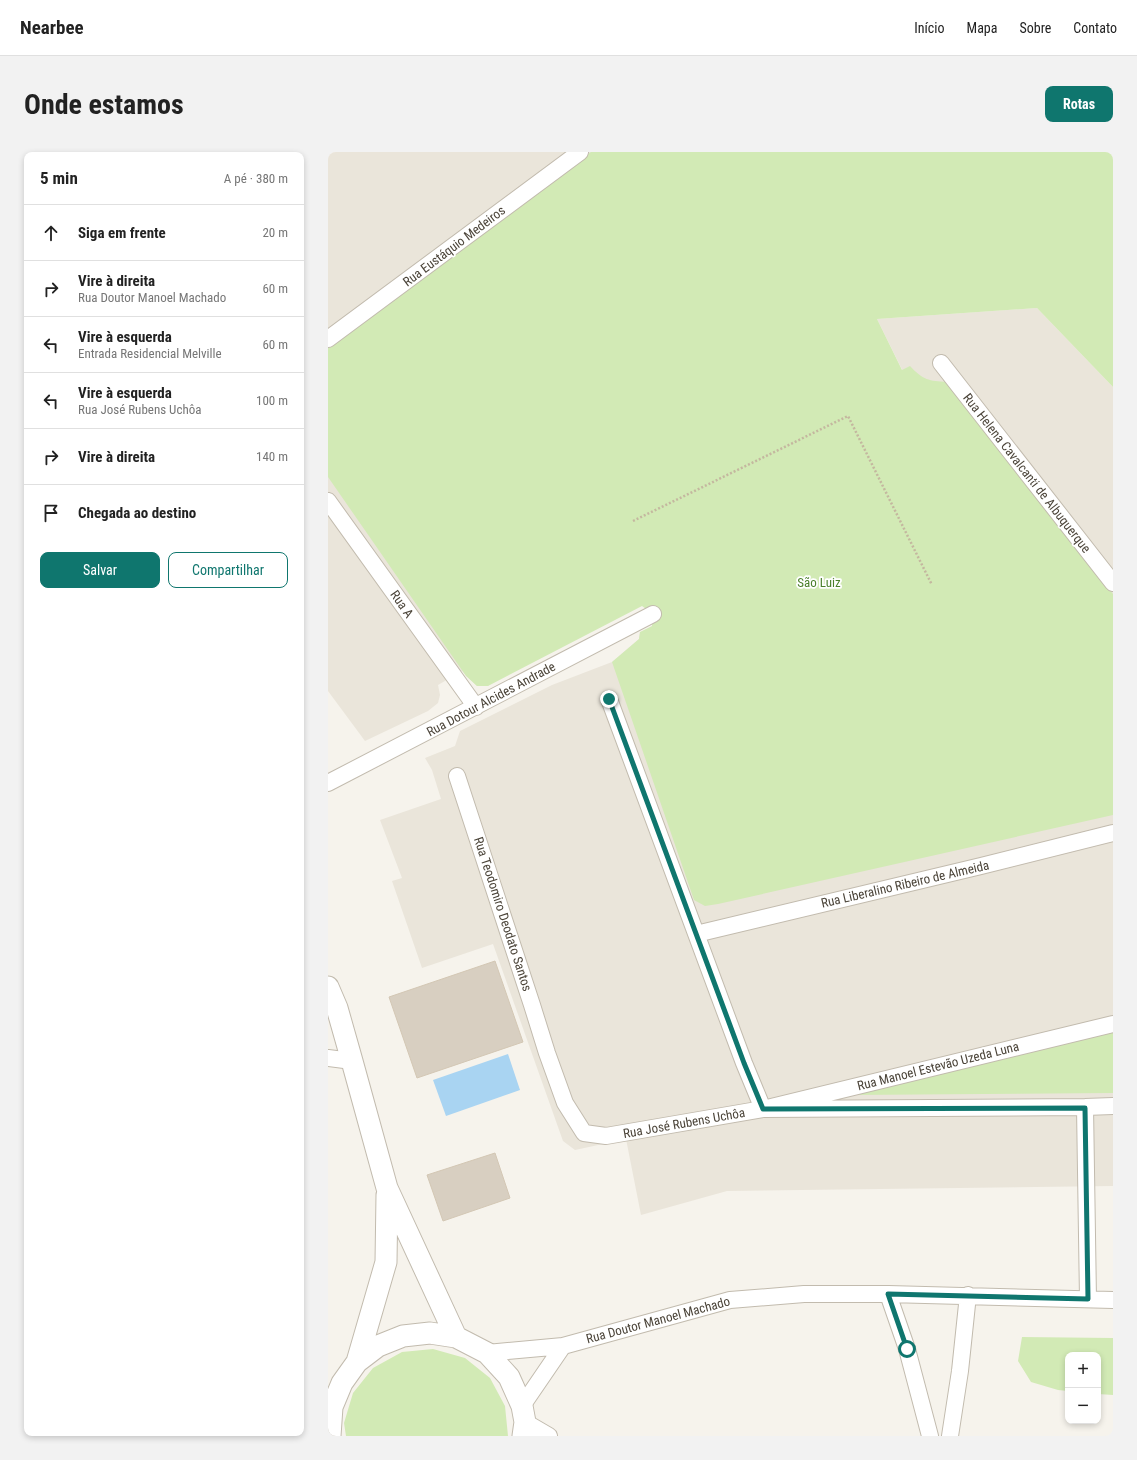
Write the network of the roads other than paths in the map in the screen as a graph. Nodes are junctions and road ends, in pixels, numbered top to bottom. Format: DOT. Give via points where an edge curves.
graph roads {
  1 [pos="580,152"];
  2 [pos="328,339"];
  3 [pos="940,363"];
  4 [pos="328,501"];
  5 [pos="1113,583"];
  6 [pos="653,614"];
  7 [pos="609,699"];
  8 [pos="476,708"];
  9 [pos="457,776"];
  10 [pos="328,783"];
  11 [pos="1113,833"];
  12 [pos="696,934"];
  13 [pos="328,987"];
  14 [pos="332,1013"];
  15 [pos="1113,1024"];
  16 [pos="547,1053"];
  17 [pos="328,1058"];
  18 [pos="352,1060"];
  19 [pos="1113,1106"];
  20 [pos="1085,1108"];
  21 [pos="763,1109"];
  22 [pos="387,1188"];
  23 [pos="888,1294"];
  24 [pos="968,1295"];
  25 [pos="1088,1299"];
  26 [pos="1113,1300"];
  27 [pos="456,1337"];
  28 [pos="563,1346"];
  29 [pos="488,1353"];
  30 [pos="357,1362"];
  31 [pos="330,1409"];
  32 [pos="523,1421"];
  33 [pos="330,1436"];
  34 [pos="549,1436"];
  35 [pos="930,1436"];
  36 [pos="950,1436"];
  1 -- 2 [label="street, Rua Eustáquio Medeiros"];
  3 -- 5 [label="street, Rua Helena Cavalcanti de Albuquerque"];
  4 -- 8 [label="street, Rua A"];
  6 -- 8 [label="street, Rua Dotour Alcides Andrade"];
  7 -- 12 [label="street"];
  8 -- 10 [label="street, Rua Dotour Alcides Andrade"];
  9 -- 16 [label="street, Rua Teodomiro Deodato Santos"];
  11 -- 12 [label="street, Rua Liberalino Ribeiro de Almeida"];
  12 -- 21 [label="street"];
  13 -- 14 [label="street"];
  14 -- 18 [label="street"];
  15 -- 21 [label="street, Rua Manoel Estevão Uzeda Luna"];
  16 -- 21 [label="street, Rua José Rubens Uchôa" via="565,1103 584,1133 606,1136"];
  17 -- 18 [label="street"];
  18 -- 22 [label="street"];
  19 -- 20 [label="street, Rua José Rubens Uchôa"];
  20 -- 21 [label="street, Rua José Rubens Uchôa"];
  20 -- 25 [label="street"];
  22 -- 27 [label="street"];
  22 -- 30 [label="street" via="386,1262"];
  23 -- 24 [label="street, Rua Doutor Manoel Machado"];
  23 -- 28 [label="street, Rua Doutor Manoel Machado" via="804,1294 730,1300"];
  23 -- 35 [label="street" via="907,1349"];
  24 -- 25 [label="street, Rua Doutor Manoel Machado"];
  24 -- 36 [label="street"];
  25 -- 26 [label="street, Rua Doutor Manoel Machado"];
  27 -- 29 [label="street"];
  27 -- 30 [label="street" via="430,1333 403,1336 378,1346"];
  28 -- 29 [label="street, Rua Doutor Manoel Machado"];
  28 -- 32 [label="street"];
  29 -- 32 [label="street" via="509,1377"];
  30 -- 31 [label="street" via="342,1383"];
  31 -- 33 [label="street"];
  32 -- 34 [label="street"];
}
